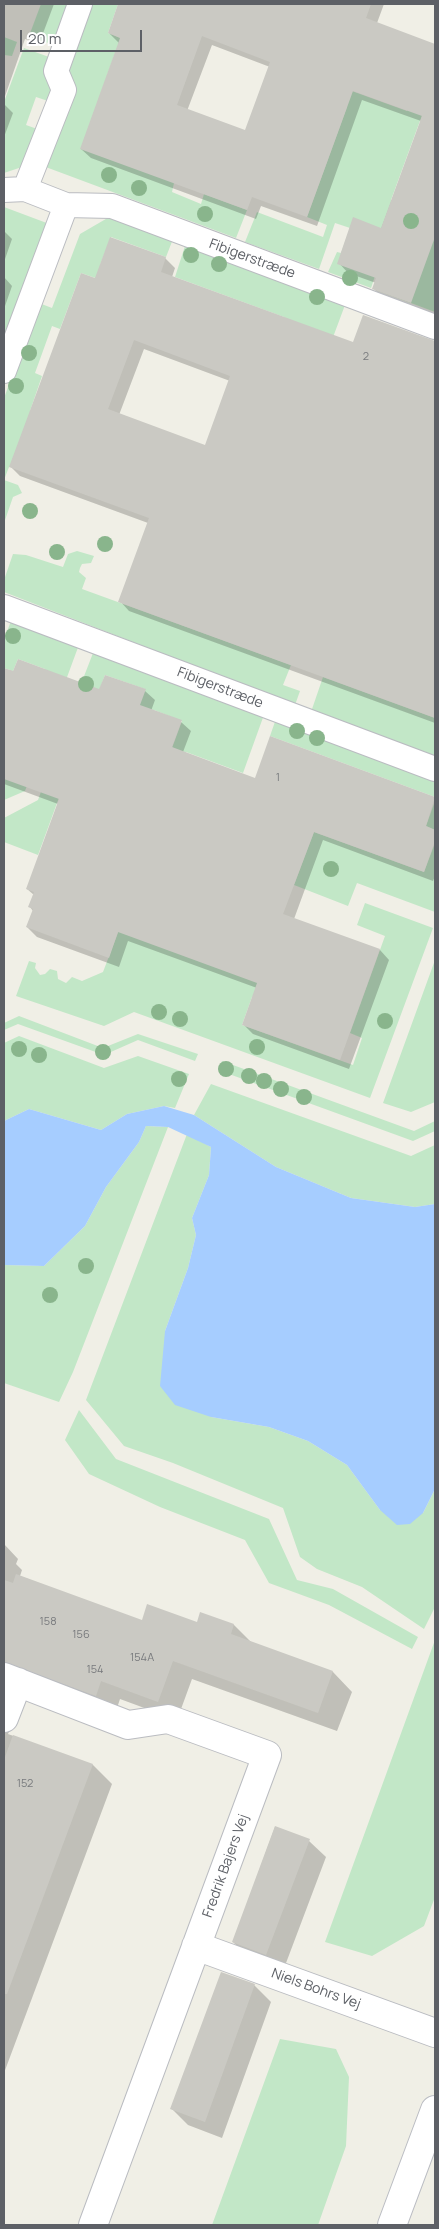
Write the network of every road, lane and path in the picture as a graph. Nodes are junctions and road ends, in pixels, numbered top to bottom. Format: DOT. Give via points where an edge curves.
graph roads {
  1 [pos="80,4"];
  2 [pos="14,189"];
  3 [pos="66,205"];
  4 [pos="435,326"];
  5 [pos="4,372"];
  6 [pos="4,607"];
  7 [pos="435,769"];
  8 [pos="11,1680"];
  9 [pos="4,1718"];
  10 [pos="196,1946"];
  11 [pos="435,2033"];
  12 [pos="435,2110"];
  13 [pos="93,2225"];
  14 [pos="392,2225"];
  1 -- 2 [label="lane, Fibigerstræde" via="56,71 64,90"];
  2 -- 3 [label="lane, Fibigerstræde"];
  3 -- 4 [label="lane, Fibigerstræde" via="112,206"];
  3 -- 5 [label="lane"];
  6 -- 7 [label="lane, Fibigerstræde"];
  8 -- 9 [label="street, Fredrik Bajers Vej"];
  8 -- 10 [label="street, Fredrik Bajers Vej" via="128,1726 168,1719 267,1755"];
  10 -- 11 [label="street, Niels Bohrs Vej"];
  10 -- 13 [label="street, Fredrik Bajers Vej"];
  12 -- 14 [label="street"];
}
